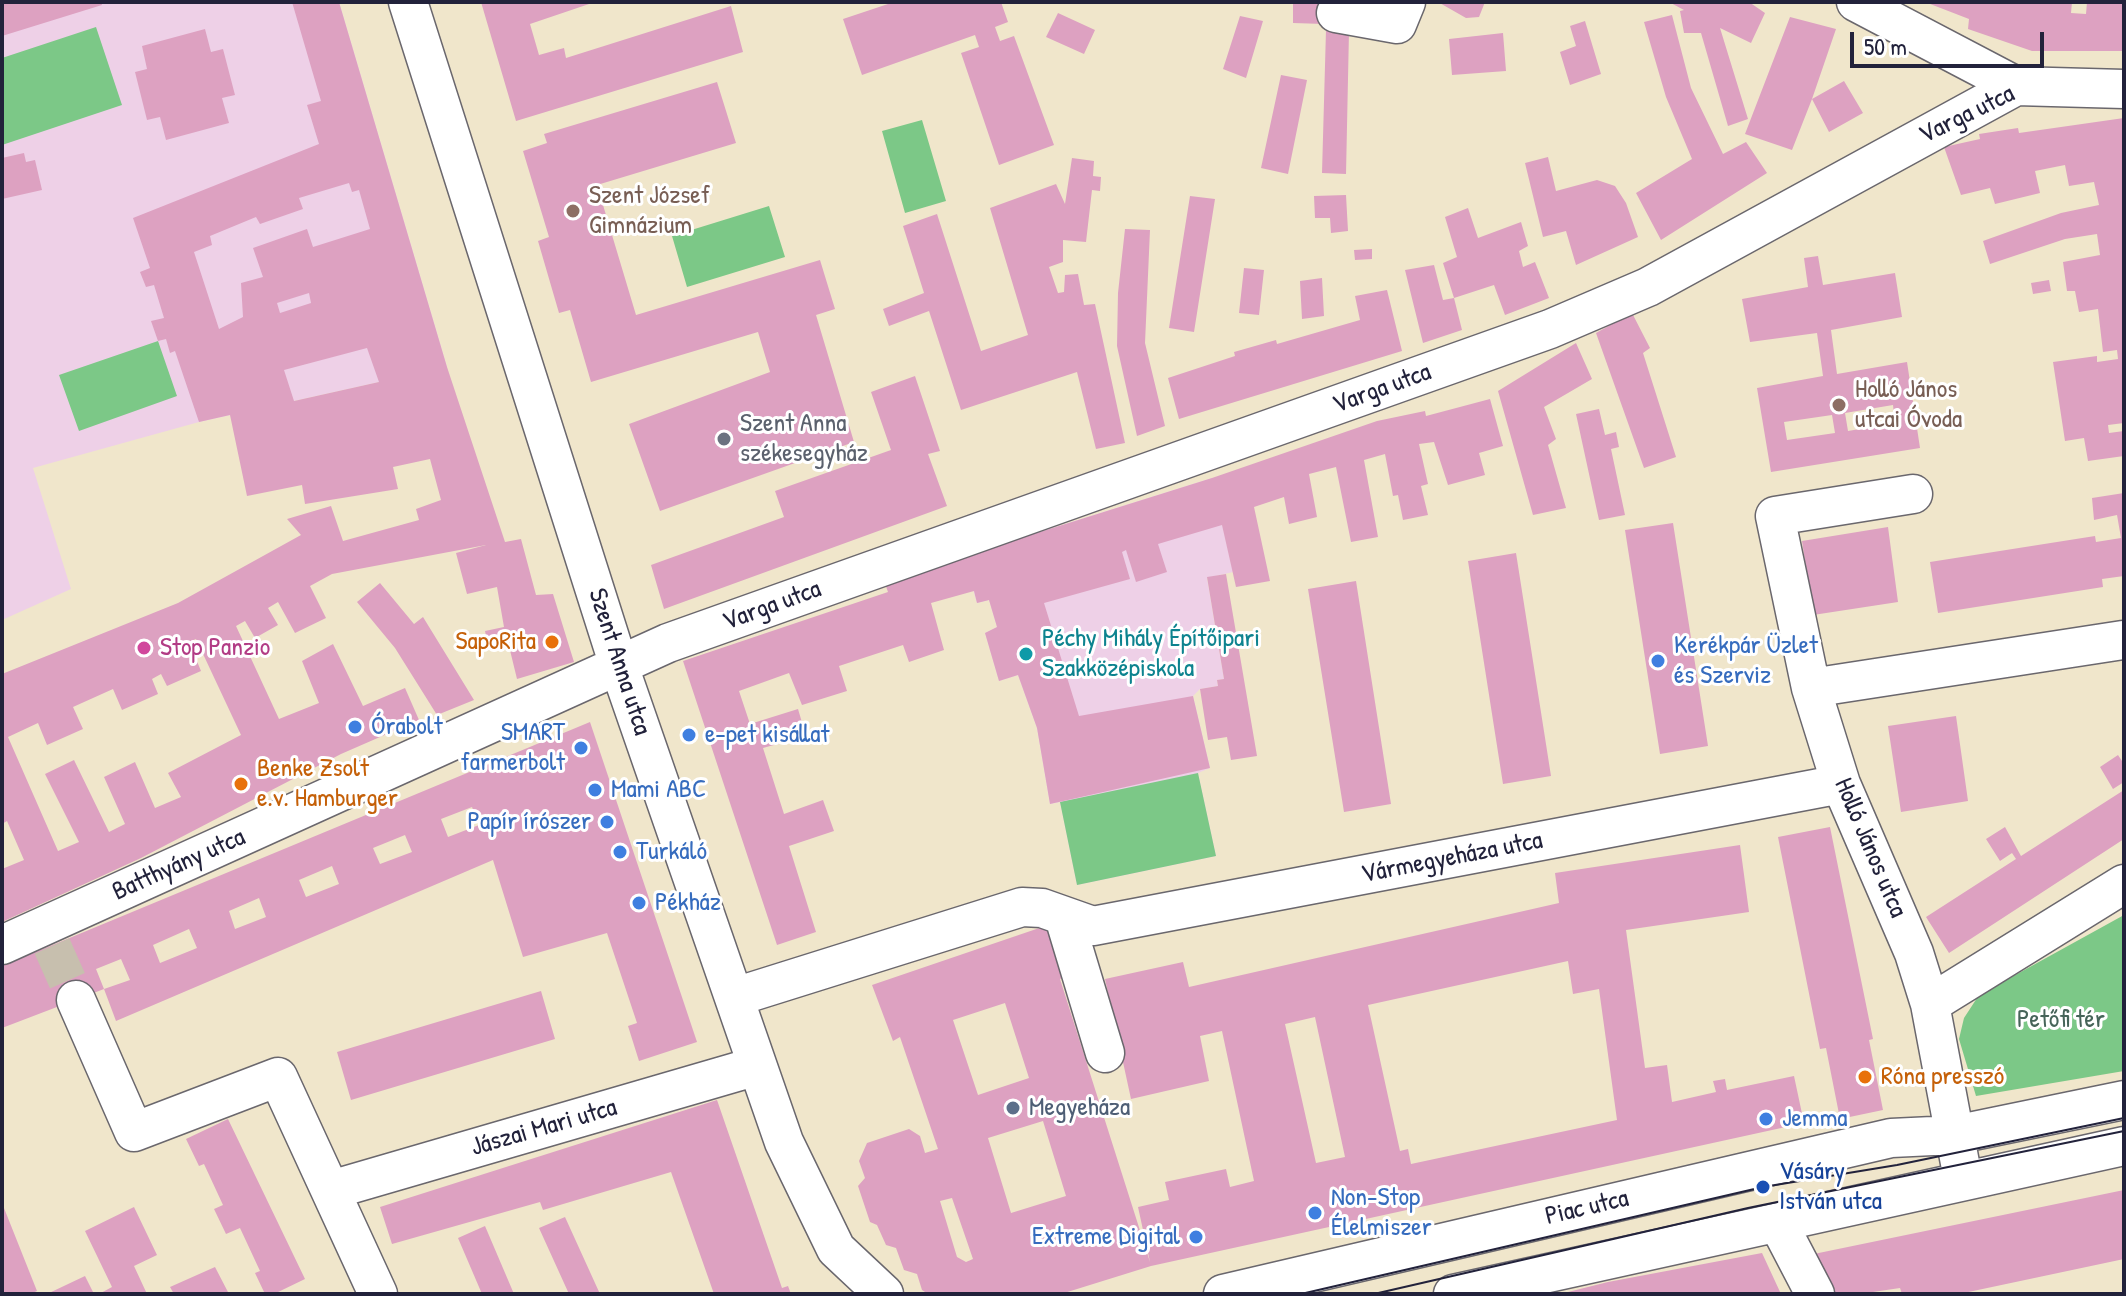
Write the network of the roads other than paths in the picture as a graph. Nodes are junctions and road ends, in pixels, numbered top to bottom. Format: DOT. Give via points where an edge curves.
graph roads {
  1 [pos="408,2"];
  2 [pos="1406,2"];
  3 [pos="1856,2"];
  4 [pos="1336,13"];
  5 [pos="2016,86"];
  6 [pos="2124,89"];
  7 [pos="1913,494"];
  8 [pos="2123,640"];
  9 [pos="619,666"];
  10 [pos="1811,688"];
  11 [pos="1841,784"];
  12 [pos="2124,884"];
  13 [pos="1078,921"];
  14 [pos="2,945"];
  15 [pos="735,997"];
  16 [pos="76,1000"];
  17 [pos="1930,1004"];
  18 [pos="1105,1053"];
  19 [pos="757,1066"];
  20 [pos="2124,1100"];
  21 [pos="1954,1135"];
  22 [pos="2124,1146"];
  23 [pos="1963,1179"];
  24 [pos="331,1190"];
  25 [pos="1779,1225"];
  26 [pos="836,1249"];
  27 [pos="378,1294"];
  28 [pos="852,1294"];
  29 [pos="884,1294"];
  30 [pos="1223,1294"];
  31 [pos="1453,1294"];
  32 [pos="1815,1294"];
  1 -- 9 [label="street, Szent Anna utca"];
  2 -- 4 [label="street" via="1397,24"];
  3 -- 5 [label="street"];
  5 -- 6 [label="street, Varga utca"];
  5 -- 9 [label="street, Varga utca" via="1648,287 1550,329 668,643"];
  7 -- 10 [label="street, Holló János utca" via="1775,516"];
  8 -- 10 [label="street"];
  9 -- 14 [label="street, Batthyány utca" via="48,936"];
  9 -- 15 [label="street, Szent Anna utca"];
  10 -- 11 [label="street, Holló János utca"];
  11 -- 13 [label="street, Vármegyeháza utca"];
  11 -- 17 [label="street, Holló János utca" via="1914,953"];
  12 -- 17 [label="street"];
  13 -- 15 [label="street, Vármegyeháza utca" via="1022,907"];
  13 -- 18 [label="street"];
  15 -- 19 [label="street, Szent Anna utca"];
  16 -- 24 [label="street" via="134,1132 278,1077"];
  17 -- 21 [label="street, Holló János utca"];
  19 -- 24 [label="street, Jászai Mari utca"];
  19 -- 26 [label="street, Szent Anna utca" via="784,1142"];
  20 -- 21 [label="street"];
  21 -- 23 [label="street, Holló János utca"];
  21 -- 30 [label="street, Piac utca" via="1876,1142"];
  22 -- 23 [label="street"];
  23 -- 25 [label="street, Piac utca"];
  24 -- 27 [label="street"];
  25 -- 31 [label="street, Piac utca" via="1672,1243"];
  25 -- 32 [label="street"];
  26 -- 28 [label="street"];
  26 -- 29 [label="street, Szent Anna utca"];
}
